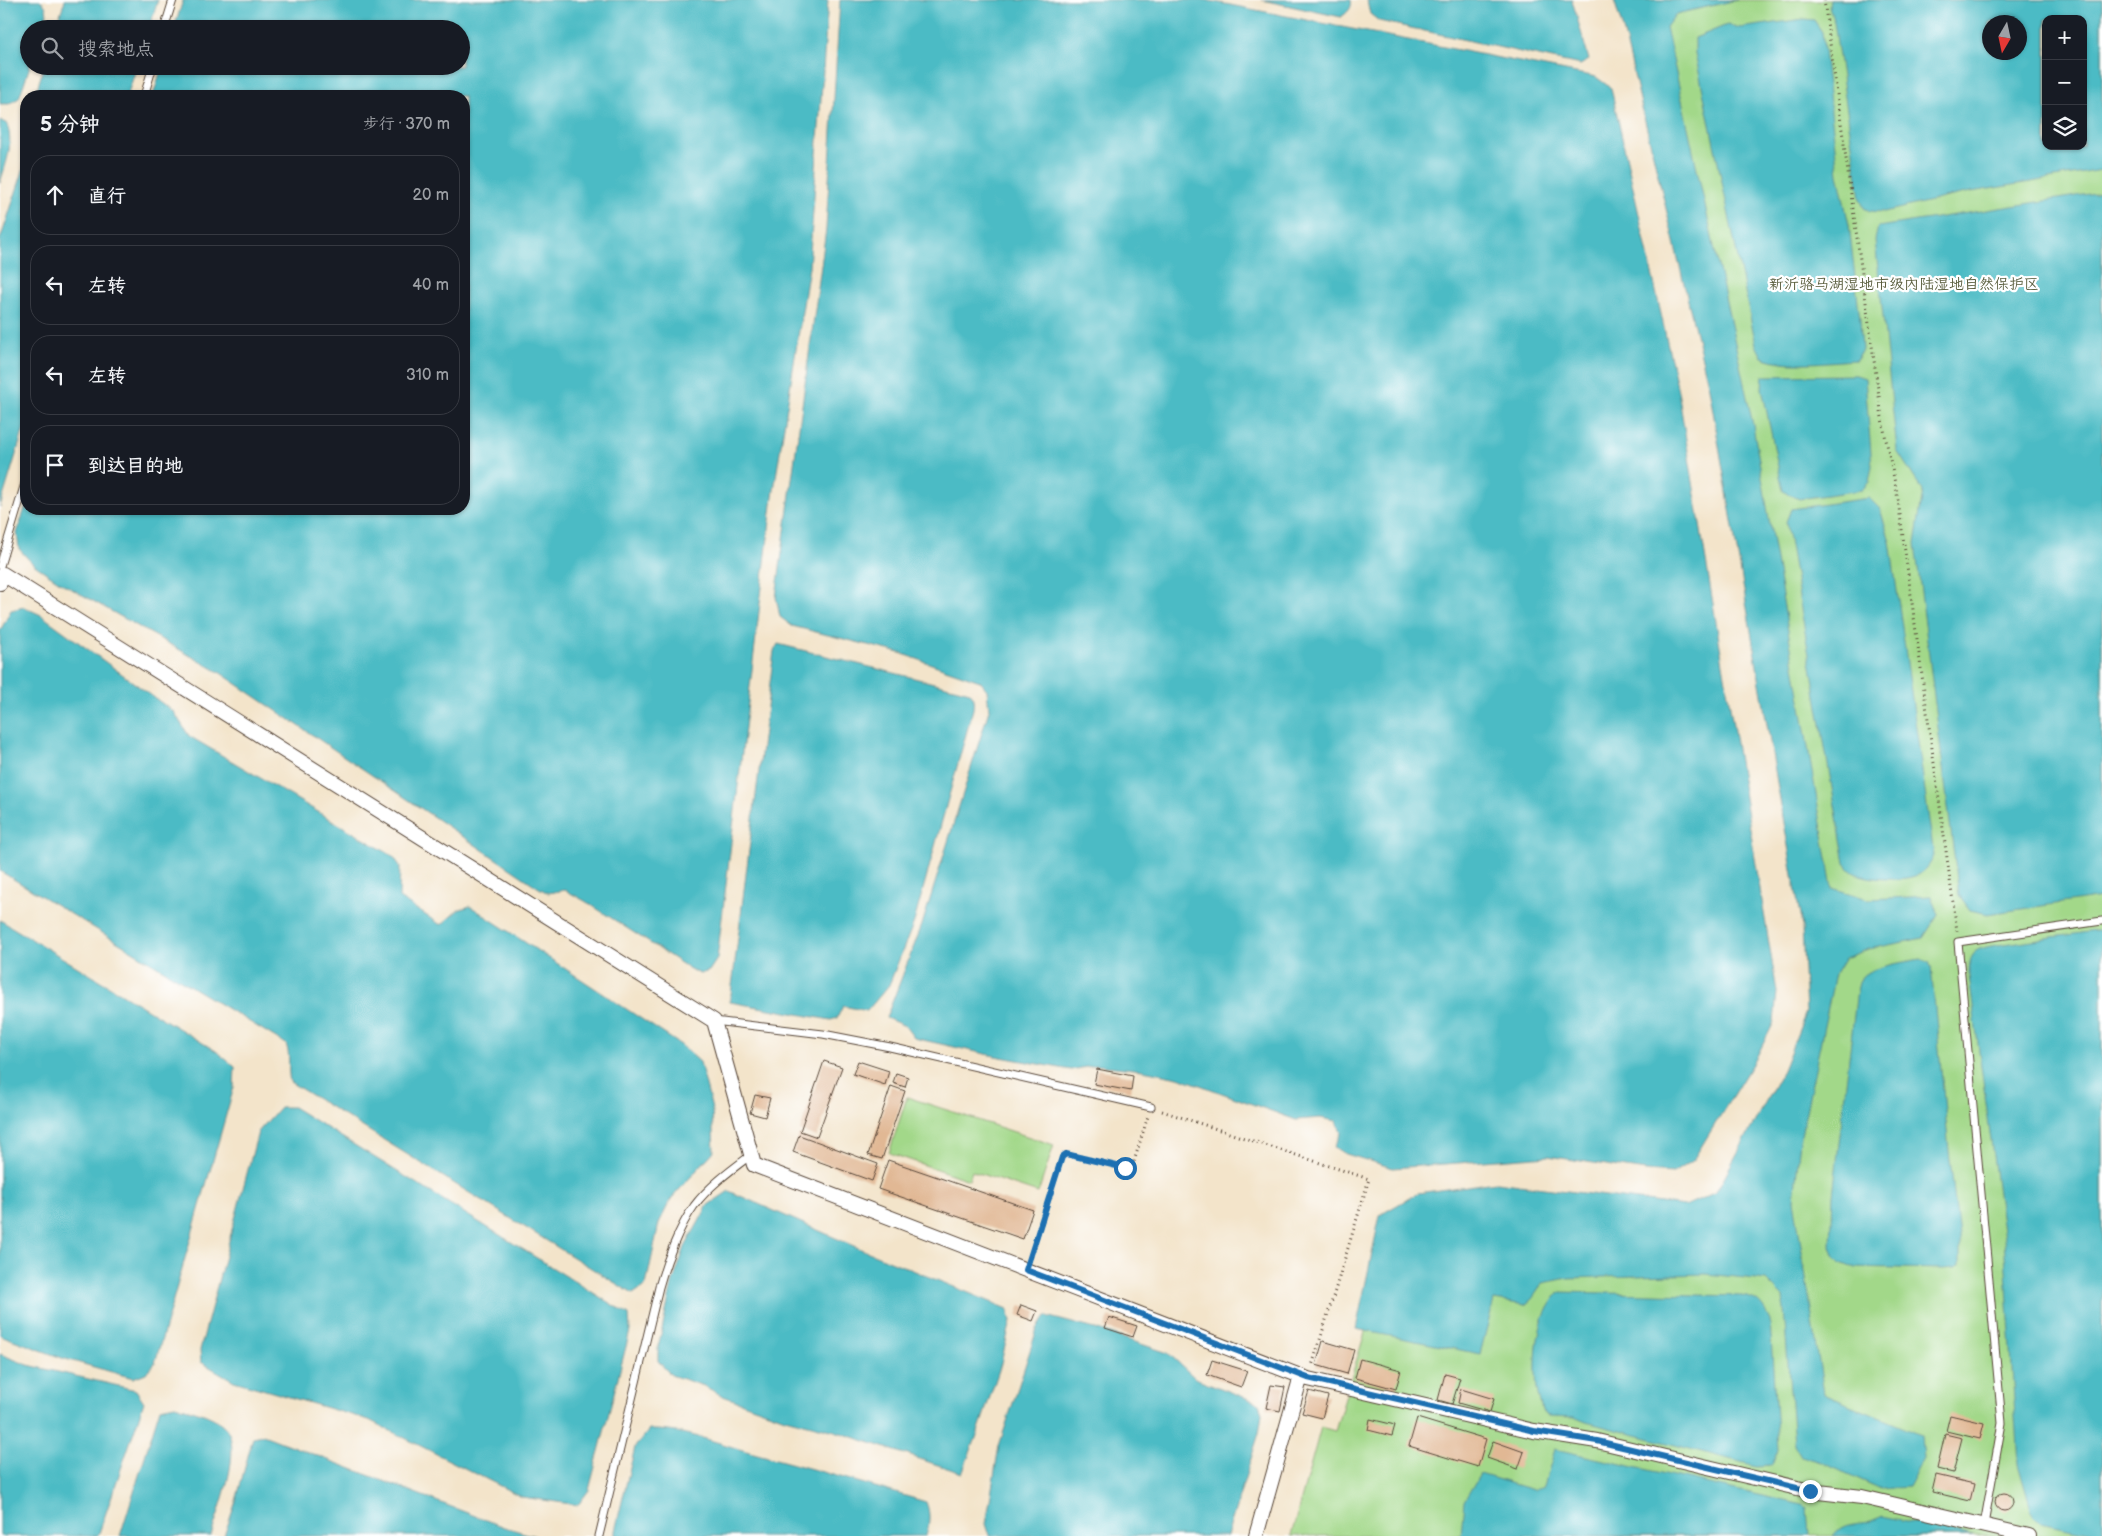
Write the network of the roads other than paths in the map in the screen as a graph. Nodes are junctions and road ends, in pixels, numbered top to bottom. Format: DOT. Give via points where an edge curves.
graph roads {
  1 [pos="173,0"];
  2 [pos="167,20"];
  3 [pos="150,75"];
  4 [pos="146,90"];
  5 [pos="20,503"];
  6 [pos="1,574"];
  7 [pos="2102,921"];
  8 [pos="714,1021"];
  9 [pos="1151,1107"];
  10 [pos="751,1155"];
  11 [pos="1304,1377"];
  12 [pos="1984,1525"];
  13 [pos="598,1536"];
  14 [pos="1256,1536"];
  15 [pos="2029,1536"];
  1 -- 2 [label="lane"];
  3 -- 4 [label="lane"];
  5 -- 6 [label="lane"];
  6 -- 8 [label="street"];
  7 -- 12 [label="lane" via="1958,942 2002,1423"];
  8 -- 9 [label="lane" via="822,1034 890,1047"];
  8 -- 10 [label="street"];
  10 -- 11 [label="street" via="754,1165"];
  10 -- 13 [label="lane" via="727,1173 694,1206 668,1257"];
  11 -- 12 [label="street" via="1534,1431 1597,1441 1810,1491 1862,1497"];
  11 -- 14 [label="street"];
  12 -- 15 [label="street"];
}
